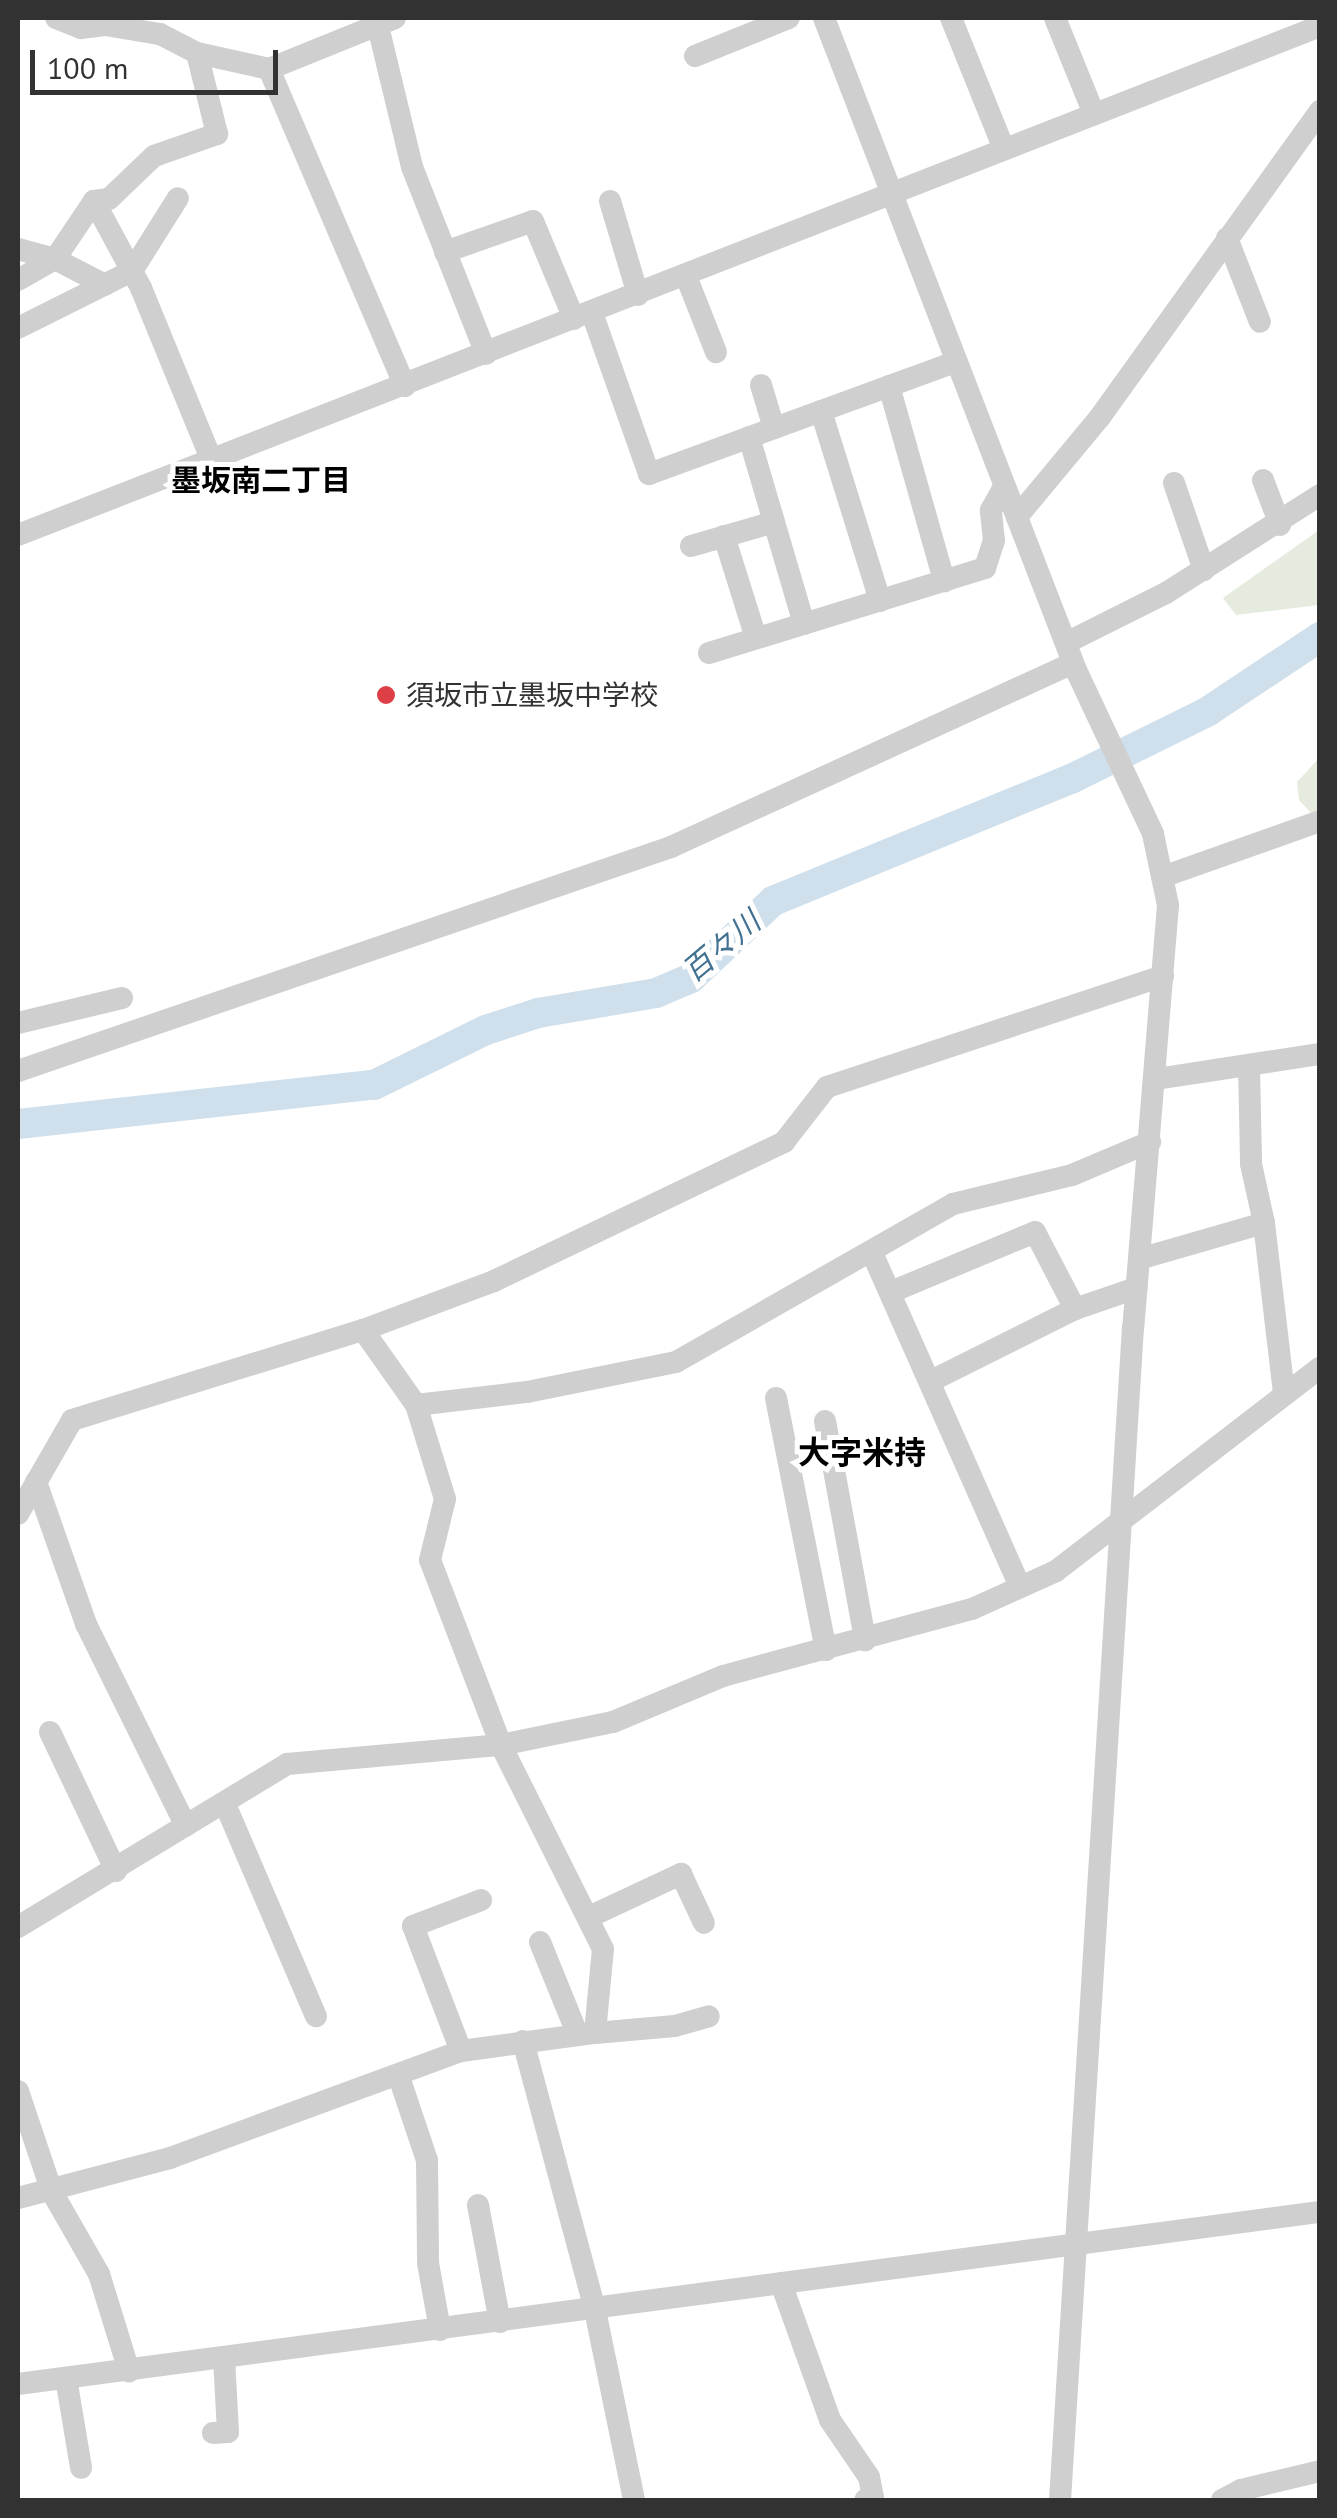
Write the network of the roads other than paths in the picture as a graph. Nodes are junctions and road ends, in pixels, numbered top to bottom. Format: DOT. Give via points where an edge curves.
graph roads {
  1 [pos="56,18"];
  2 [pos="790,18"];
  3 [pos="824,18"];
  4 [pos="951,18"];
  5 [pos="1054,18"];
  6 [pos="383,20"];
  7 [pos="1320,26"];
  8 [pos="197,53"];
  9 [pos="695,56"];
  10 [pos="269,69"];
  11 [pos="1320,110"];
  12 [pos="1094,114"];
  13 [pos="1004,149"];
  14 [pos="891,193"];
  15 [pos="178,198"];
  16 [pos="610,201"];
  17 [pos="94,202"];
  18 [pos="1228,238"];
  19 [pos="18,249"];
  20 [pos="445,252"];
  21 [pos="55,259"];
  22 [pos="132,271"];
  23 [pos="686,276"];
  24 [pos="18,280"];
  25 [pos="105,284"];
  26 [pos="638,295"];
  27 [pos="583,316"];
  28 [pos="1260,322"];
  29 [pos="18,328"];
  30 [pos="716,352"];
  31 [pos="486,354"];
  32 [pos="955,362"];
  33 [pos="761,385"];
  34 [pos="406,386"];
  35 [pos="888,386"];
  36 [pos="821,411"];
  37 [pos="774,428"];
  38 [pos="749,437"];
  39 [pos="212,461"];
  40 [pos="1263,480"];
  41 [pos="1174,484"];
  42 [pos="1004,487"];
  43 [pos="1320,495"];
  44 [pos="1017,517"];
  45 [pos="774,522"];
  46 [pos="1280,525"];
  47 [pos="18,532"];
  48 [pos="724,536"];
  49 [pos="692,546"];
  50 [pos="1204,570"];
  51 [pos="944,581"];
  52 [pos="880,600"];
  53 [pos="804,624"];
  54 [pos="756,638"];
  55 [pos="710,653"];
  56 [pos="1072,659"];
  57 [pos="1320,821"];
  58 [pos="1164,876"];
  59 [pos="1163,976"];
  60 [pos="122,998"];
  61 [pos="18,1024"];
  62 [pos="1320,1054"];
  63 [pos="1250,1065"];
  64 [pos="18,1071"];
  65 [pos="1156,1079"];
  66 [pos="1150,1142"];
  67 [pos="1264,1222"];
  68 [pos="872,1255"];
  69 [pos="1139,1259"];
  70 [pos="1136,1288"];
  71 [pos="890,1292"];
  72 [pos="1075,1309"];
  73 [pos="363,1330"];
  74 [pos="1320,1368"];
  75 [pos="933,1380"];
  76 [pos="1284,1393"];
  77 [pos="776,1398"];
  78 [pos="416,1405"];
  79 [pos="825,1421"];
  80 [pos="36,1482"];
  81 [pos="18,1514"];
  82 [pos="1124,1521"];
  83 [pos="1020,1588"];
  84 [pos="864,1640"];
  85 [pos="826,1650"];
  86 [pos="50,1732"];
  87 [pos="501,1745"];
  88 [pos="225,1804"];
  89 [pos="186,1826"];
  90 [pos="116,1870"];
  91 [pos="481,1900"];
  92 [pos="589,1917"];
  93 [pos="704,1923"];
  94 [pos="18,1927"];
  95 [pos="540,1942"];
  96 [pos="316,2016"];
  97 [pos="708,2016"];
  98 [pos="586,2033"];
  99 [pos="522,2041"];
  100 [pos="461,2052"];
  101 [pos="399,2077"];
  102 [pos="18,2091"];
  103 [pos="52,2192"];
  104 [pos="18,2198"];
  105 [pos="478,2205"];
  106 [pos="1320,2212"];
  107 [pos="1076,2242"];
  108 [pos="781,2283"];
  109 [pos="595,2310"];
  110 [pos="500,2322"];
  111 [pos="440,2330"];
  112 [pos="224,2359"];
  113 [pos="129,2371"];
  114 [pos="66,2378"];
  115 [pos="18,2384"];
  116 [pos="227,2432"];
  117 [pos="81,2468"];
  118 [pos="1320,2471"];
  119 [pos="634,2500"];
  120 [pos="864,2500"];
  121 [pos="1060,2500"];
  122 [pos="1222,2500"];
  1 -- 8 [label="street" via="81,28 160,34"];
  2 -- 9 [label="street"];
  3 -- 14 [label="street"];
  4 -- 13 [label="street"];
  5 -- 12 [label="street"];
  6 -- 10 [label="street"];
  6 -- 20 [label="street" via="412,167"];
  7 -- 12 [label="street"];
  8 -- 10 [label="street"];
  8 -- 17 [label="street" via="217,134 154,156 109,199"];
  10 -- 34 [label="street"];
  11 -- 18 [label="street"];
  12 -- 13 [label="street"];
  13 -- 14 [label="street"];
  14 -- 23 [label="street"];
  14 -- 32 [label="street"];
  15 -- 22 [label="street"];
  16 -- 26 [label="street"];
  17 -- 21 [label="street"];
  17 -- 22 [label="street"];
  18 -- 28 [label="street"];
  18 -- 44 [label="street" via="1100,417"];
  19 -- 21 [label="street"];
  20 -- 27 [label="street" via="533,221"];
  20 -- 31 [label="street"];
  21 -- 24 [label="street"];
  21 -- 25 [label="street"];
  22 -- 25 [label="street"];
  22 -- 39 [label="street"];
  23 -- 26 [label="street"];
  23 -- 30 [label="street"];
  25 -- 29 [label="street"];
  26 -- 27 [label="street"];
  27 -- 31 [label="street"];
  27 -- 38 [label="street" via="649,474"];
  31 -- 34 [label="street"];
  32 -- 35 [label="street"];
  32 -- 42 [label="street"];
  33 -- 37 [label="street"];
  34 -- 39 [label="street"];
  35 -- 36 [label="street"];
  35 -- 51 [label="street"];
  36 -- 37 [label="street"];
  36 -- 52 [label="street"];
  37 -- 38 [label="street"];
  38 -- 45 [label="street"];
  39 -- 47 [label="street"];
  40 -- 46 [label="street"];
  41 -- 50 [label="street"];
  42 -- 44 [label="street"];
  42 -- 51 [label="street" via="992,510 994,541 985,568"];
  43 -- 46 [label="street"];
  44 -- 56 [label="street"];
  45 -- 48 [label="street"];
  45 -- 53 [label="street"];
  46 -- 50 [label="street"];
  48 -- 49 [label="street"];
  48 -- 54 [label="street"];
  50 -- 56 [label="street"];
  51 -- 52 [label="street"];
  52 -- 53 [label="street"];
  53 -- 54 [label="street"];
  54 -- 55 [label="street"];
  56 -- 58 [label="street" via="1153,834"];
  56 -- 64 [label="street" via="671,847"];
  57 -- 58 [label="street"];
  58 -- 59 [label="street"];
  59 -- 65 [label="street"];
  59 -- 73 [label="street" via="828,1087 784,1142 494,1281"];
  60 -- 61 [label="street"];
  62 -- 63 [label="street"];
  63 -- 65 [label="street"];
  63 -- 67 [label="street" via="1251,1164"];
  65 -- 66 [label="street"];
  66 -- 68 [label="street" via="1072,1175 953,1204"];
  66 -- 69 [label="street"];
  67 -- 69 [label="street"];
  67 -- 76 [label="street"];
  68 -- 71 [label="street"];
  68 -- 78 [label="street" via="676,1362 528,1392"];
  69 -- 70 [label="street"];
  70 -- 72 [label="street"];
  70 -- 82 [label="street"];
  71 -- 72 [label="street" via="1034,1232"];
  71 -- 75 [label="street"];
  72 -- 75 [label="street"];
  73 -- 78 [label="street"];
  73 -- 80 [label="street" via="72,1420"];
  74 -- 76 [label="street"];
  75 -- 83 [label="street"];
  76 -- 82 [label="street"];
  77 -- 85 [label="street"];
  78 -- 87 [label="street" via="445,1500 430,1560"];
  79 -- 84 [label="street"];
  80 -- 81 [label="street"];
  80 -- 89 [label="street" via="86,1624"];
  82 -- 83 [label="street" via="1056,1571"];
  82 -- 107 [label="street"];
  83 -- 84 [label="street" via="972,1610"];
  84 -- 85 [label="street"];
  85 -- 87 [label="street" via="723,1676 613,1722"];
  86 -- 90 [label="street"];
  87 -- 88 [label="street" via="287,1764"];
  87 -- 92 [label="street"];
  88 -- 89 [label="street"];
  88 -- 96 [label="street"];
  89 -- 90 [label="street"];
  90 -- 94 [label="street"];
  91 -- 100 [label="street" via="413,1926"];
  92 -- 93 [label="street" via="681,1874"];
  92 -- 98 [label="street" via="603,1949"];
  95 -- 98 [label="street"];
  97 -- 98 [label="street" via="676,2026"];
  98 -- 99 [label="street"];
  99 -- 100 [label="street"];
  99 -- 109 [label="street"];
  100 -- 101 [label="street"];
  101 -- 103 [label="street"];
  101 -- 111 [label="street" via="427,2160 428,2263"];
  102 -- 103 [label="street"];
  103 -- 104 [label="street"];
  103 -- 113 [label="street" via="99,2274"];
  105 -- 110 [label="street"];
  106 -- 107 [label="street"];
  107 -- 108 [label="street"];
  107 -- 121 [label="street"];
  108 -- 109 [label="street"];
  108 -- 120 [label="street" via="830,2420 869,2477 873,2498"];
  109 -- 110 [label="street"];
  109 -- 119 [label="street"];
  110 -- 111 [label="street"];
  111 -- 112 [label="street"];
  112 -- 113 [label="street"];
  112 -- 116 [label="street"];
  113 -- 114 [label="street"];
  114 -- 115 [label="street"];
  114 -- 117 [label="street"];
  118 -- 122 [label="street"];
}
